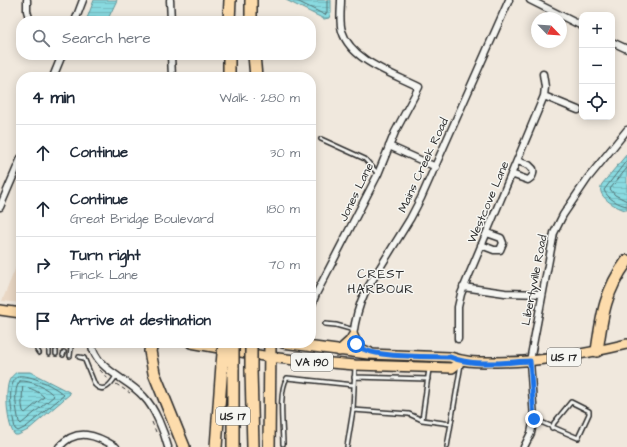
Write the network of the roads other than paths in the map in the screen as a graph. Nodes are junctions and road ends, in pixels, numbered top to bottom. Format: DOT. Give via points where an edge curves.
graph roads {
  1 [pos="27,0"];
  2 [pos="83,0"];
  3 [pos="170,0"];
  4 [pos="230,0"];
  5 [pos="341,0"];
  6 [pos="509,0"];
  7 [pos="530,0"];
  8 [pos="251,4"];
  9 [pos="28,16"];
  10 [pos="77,16"];
  11 [pos="171,16"];
  12 [pos="229,16"];
  13 [pos="252,16"];
  14 [pos="579,24"];
  15 [pos="615,43"];
  16 [pos="627,49"];
  17 [pos="60,60"];
  18 [pos="172,60"];
  19 [pos="229,60"];
  20 [pos="251,60"];
  21 [pos="254,60"];
  22 [pos="55,72"];
  23 [pos="172,72"];
  24 [pos="228,72"];
  25 [pos="251,72"];
  26 [pos="256,72"];
  27 [pos="542,74"];
  28 [pos="544,96"];
  29 [pos="578,110"];
  30 [pos="627,130"];
  31 [pos="321,139"];
  32 [pos="389,146"];
  33 [pos="517,161"];
  34 [pos="436,167"];
  35 [pos="16,170"];
  36 [pos="378,174"];
  37 [pos="511,174"];
  38 [pos="0,208"];
  39 [pos="487,233"];
  40 [pos="481,246"];
  41 [pos="627,261"];
  42 [pos="463,287"];
  43 [pos="542,294"];
  44 [pos="316,296"];
  45 [pos="0,310"];
  46 [pos="16,312"];
  47 [pos="325,324"];
  48 [pos="354,333"];
  49 [pos="458,339"];
  50 [pos="627,344"];
  51 [pos="37,348"];
  52 [pos="71,348"];
  53 [pos="93,348"];
  54 [pos="151,348"];
  55 [pos="219,348"];
  56 [pos="225,348"];
  57 [pos="232,348"];
  58 [pos="251,348"];
  59 [pos="270,348"];
  60 [pos="316,348"];
  61 [pos="339,351"];
  62 [pos="597,352"];
  63 [pos="38,353"];
  64 [pos="378,354"];
  65 [pos="398,355"];
  66 [pos="70,356"];
  67 [pos="415,356"];
  68 [pos="79,357"];
  69 [pos="269,357"];
  70 [pos="461,361"];
  71 [pos="530,361"];
  72 [pos="355,365"];
  73 [pos="228,366"];
  74 [pos="427,367"];
  75 [pos="116,376"];
  76 [pos="354,377"];
  77 [pos="428,379"];
  78 [pos="354,385"];
  79 [pos="168,405"];
  80 [pos="354,410"];
  81 [pos="534,419"];
  82 [pos="422,420"];
  83 [pos="450,424"];
  84 [pos="552,428"];
  85 [pos="283,444"];
  86 [pos="59,447"];
  87 [pos="116,447"];
  88 [pos="168,447"];
  89 [pos="184,447"];
  90 [pos="190,447"];
  91 [pos="216,447"];
  92 [pos="234,447"];
  93 [pos="252,447"];
  94 [pos="269,447"];
  95 [pos="347,447"];
  96 [pos="447,447"];
  97 [pos="524,447"];
  1 -- 9 [label="street"];
  2 -- 10 [label="street"];
  3 -- 11 [label="street"];
  4 -- 12 [label="highway"];
  5 -- 32 [label="street, Jones Lane" via="342,30 351,48 367,61 419,87"];
  6 -- 34 [label="street, Mains Creek Road"];
  7 -- 14 [label="street"];
  8 -- 13 [label="highway"];
  15 -- 16 [label="street"];
  17 -- 22 [label="street"];
  18 -- 23 [label="street"];
  19 -- 24 [label="highway"];
  20 -- 25 [label="highway"];
  21 -- 26 [label="highway"];
  27 -- 28 [label="street, Westcove Lane"];
  28 -- 29 [label="street"];
  28 -- 33 [label="street, Westcove Lane"];
  30 -- 43 [label="street, Libertyville Road" via="591,174 559,222 552,239"];
  31 -- 36 [label="lane" via="365,160"];
  32 -- 34 [label="street"];
  32 -- 36 [label="street, Jones Lane"];
  33 -- 37 [label="street, Westcove Lane"];
  33 -- 37 [label="street" via="533,169 532,178 528,180"];
  34 -- 48 [label="street, Mains Creek Road" via="410,220 365,292 357,310"];
  35 -- 38 [label="street"];
  36 -- 44 [label="street, Jones Lane"];
  37 -- 39 [label="street, Westcove Lane"];
  39 -- 40 [label="street, Westcove Lane"];
  39 -- 40 [label="street" via="501,238 502,247 500,250 494,250"];
  40 -- 42 [label="street, Westcove Lane"];
  41 -- 62 [label="highway, US 17" via="611,286 603,310"];
  42 -- 43 [label="street" via="504,293"];
  42 -- 49 [label="street, Westcove Lane" via="458,303"];
  43 -- 71 [label="street, Libertyville Road"];
  45 -- 46 [label="main road"];
  47 -- 48 [label="lane" via="336,325"];
  48 -- 61 [label="main road" via="350,342"];
  48 -- 64 [label="main road" via="360,349"];
  50 -- 62 [label="main road"];
  51 -- 63 [label="lane"];
  52 -- 66 [label="lane"];
  53 -- 75 [label="street" via="98,360"];
  54 -- 79 [label="highway" via="154,373"];
  55 -- 69 [label="main road, VA 190"];
  56 -- 73 [label="highway, bridge"];
  57 -- 73 [label="highway, bridge"];
  58 -- 93 [label="highway, bridge"];
  59 -- 69 [label="highway"];
  60 -- 61 [label="main road, US 17"];
  61 -- 64 [label="main road, US 17"];
  61 -- 72 [label="main road"];
  62 -- 71 [label="main road, US 17"];
  64 -- 65 [label="main road, US 17"];
  65 -- 67 [label="main road, US 17"];
  65 -- 72 [label="main road" via="388,359 363,357"];
  67 -- 70 [label="main road, US 17" via="450,357"];
  67 -- 74 [label="main road"];
  68 -- 75 [label="lane" via="84,358 98,388 105,388"];
  69 -- 72 [label="main road, VA 190"];
  69 -- 94 [label="highway"];
  70 -- 71 [label="main road, US 17"];
  70 -- 74 [label="main road, VA 190" via="452,368"];
  70 -- 83 [label="lane"];
  71 -- 81 [label="street, Libertyville Road"];
  72 -- 74 [label="main road, VA 190"];
  72 -- 76 [label="lane"];
  73 -- 91 [label="highway"];
  73 -- 92 [label="highway" via="234,384"];
  74 -- 77 [label="lane"];
  75 -- 88 [label="street" via="148,401"];
  76 -- 77 [label="lane"];
  76 -- 78 [label="lane"];
  77 -- 82 [label="lane"];
  78 -- 80 [label="lane"];
  78 -- 85 [label="lane" via="287,378 282,396"];
  79 -- 89 [label="highway"];
  79 -- 90 [label="highway"];
  80 -- 82 [label="lane" via="409,414"];
  80 -- 95 [label="lane"];
  81 -- 84 [label="lane"];
  81 -- 97 [label="street"];
  82 -- 83 [label="lane"];
  83 -- 96 [label="lane"];
  84 -- 84 [label="lane" via="578,438 589,411 571,402"];
  86 -- 87 [label="street" via="72,437 82,434 96,437"];
}
